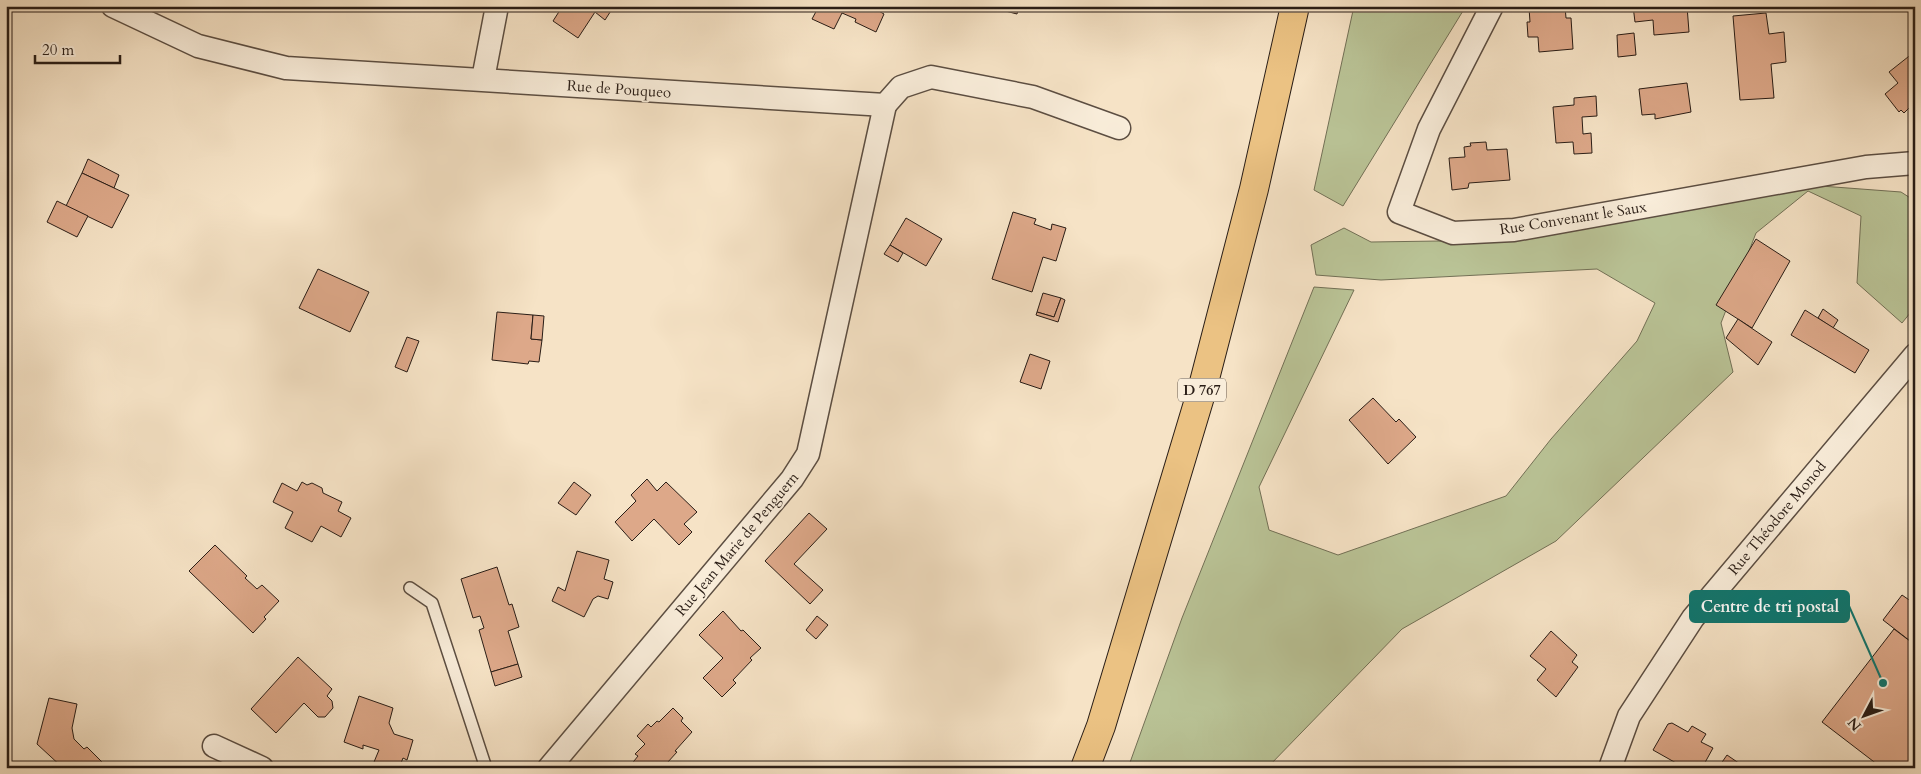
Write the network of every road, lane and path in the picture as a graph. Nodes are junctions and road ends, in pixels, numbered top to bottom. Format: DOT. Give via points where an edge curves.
graph roads {
  1 [pos="113,6"];
  2 [pos="497,6"];
  3 [pos="1294,6"];
  4 [pos="1492,6"];
  5 [pos="483,80"];
  6 [pos="885,105"];
  7 [pos="1119,128"];
  8 [pos="1915,163"];
  9 [pos="1915,355"];
  10 [pos="410,588"];
  11 [pos="214,746"];
  12 [pos="6,763"];
  13 [pos="11,768"];
  14 [pos="262,768"];
  15 [pos="486,768"];
  16 [pos="549,768"];
  17 [pos="1085,768"];
  18 [pos="1610,768"];
  1 -- 5 [label="street, Rue de Pouqueo" via="198,46 286,68"];
  2 -- 5 [label="street"];
  3 -- 17 [label="main road, D 767" via="1254,189 1202,390 1101,726"];
  4 -- 8 [label="street, Rue Convenant le Saux" via="1429,129 1399,212 1453,233 1514,230 1866,167"];
  5 -- 6 [label="street, Rue de Pouqueo"];
  6 -- 7 [label="street" via="901,86 931,77 1033,97"];
  6 -- 16 [label="street, Rue Jean Marie de Penguern" via="808,454 792,479"];
  9 -- 18 [label="street, Rue Théodore Monod" via="1693,618 1629,716"];
  10 -- 15 [label="lane" via="432,604"];
  11 -- 14 [label="street"];
  12 -- 13 [label="path"];
}
